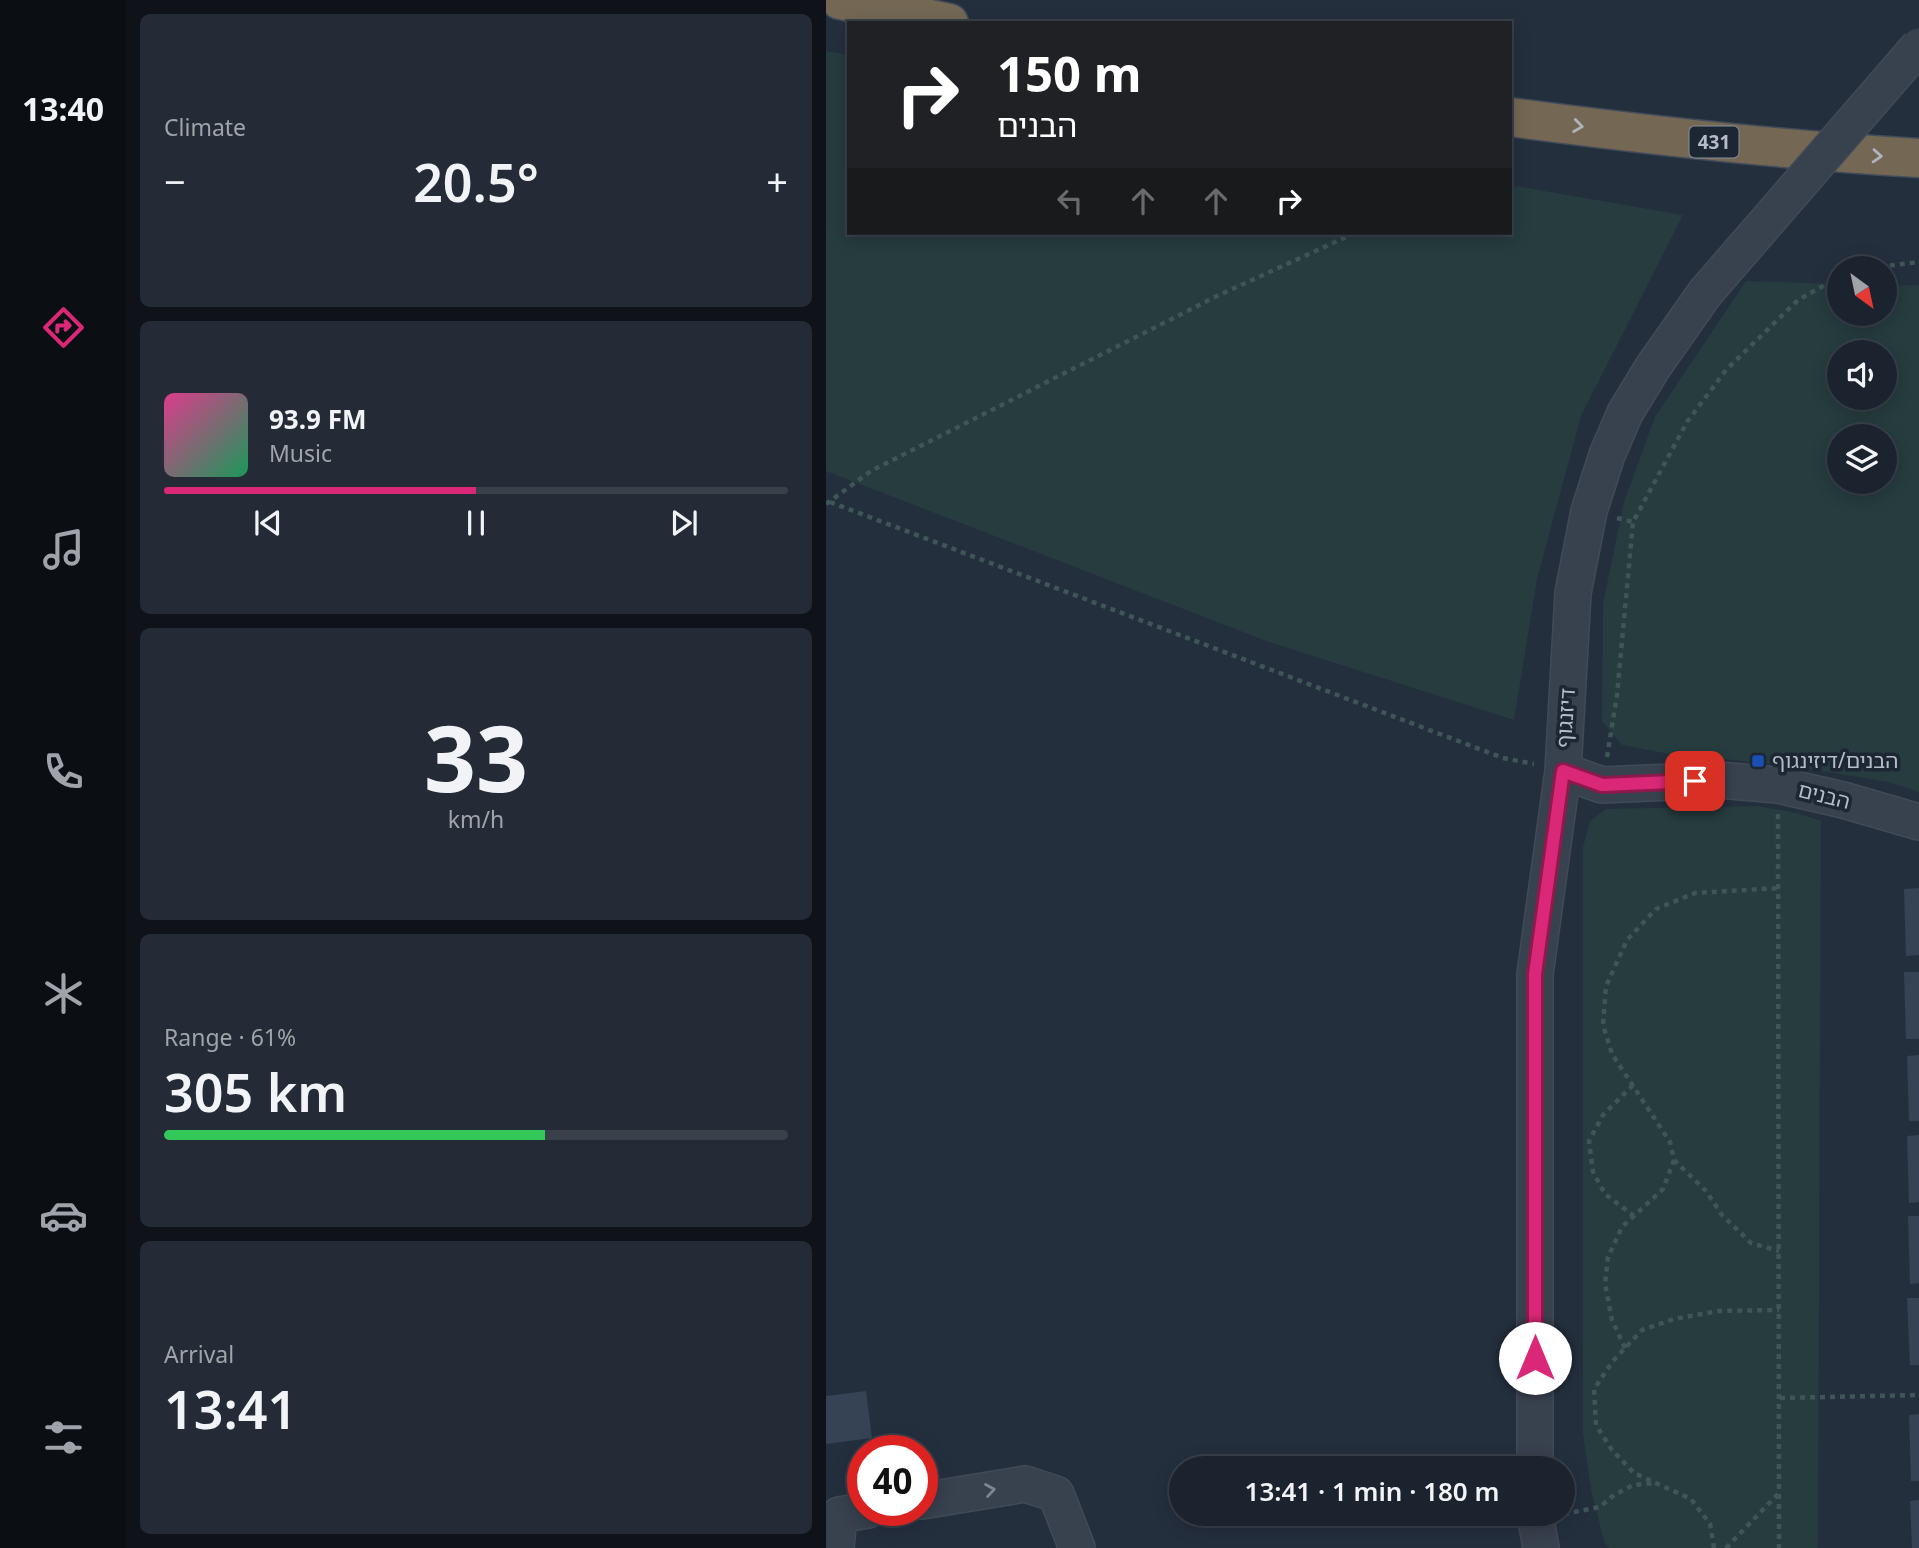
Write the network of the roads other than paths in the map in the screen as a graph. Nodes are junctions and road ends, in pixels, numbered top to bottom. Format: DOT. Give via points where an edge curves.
graph roads {
  1 [pos="840,0"];
  2 [pos="939,21"];
  3 [pos="1919,46"];
  4 [pos="1512,117"];
  5 [pos="1919,158"];
  6 [pos="1563,771"];
  7 [pos="1919,822"];
  8 [pos="1535,1456"];
  9 [pos="938,1499"];
  10 [pos="847,1514"];
  11 [pos="836,1548"];
  12 [pos="1077,1548"];
  1 -- 2 [label="highway"];
  3 -- 6 [label="street, דיזנגוף, bridge" via="1705,293 1625,414 1589,511 1573,593"];
  4 -- 5 [label="highway, 431, one-way" via="1811,152"];
  6 -- 7 [label="street, הבנים" via="1602,785 1718,780 1778,785"];
  6 -- 8 [label="street, דיזנגוף" via="1535,974"];
  9 -- 12 [label="street, one-way" via="1025,1485 1056,1494"];
  10 -- 11 [label="street" via="839,1515"];
}
